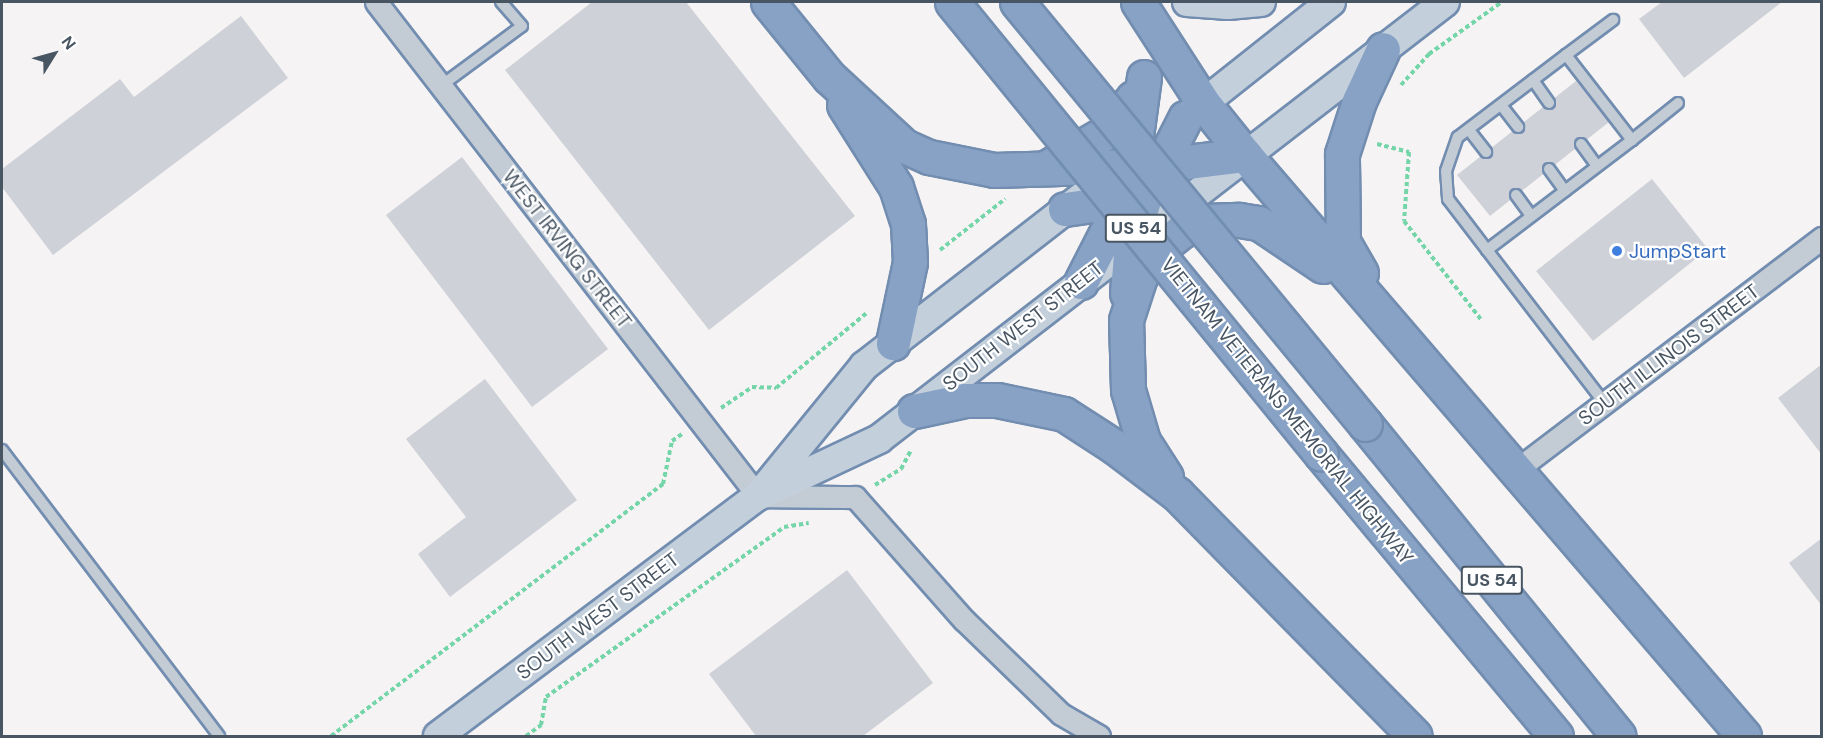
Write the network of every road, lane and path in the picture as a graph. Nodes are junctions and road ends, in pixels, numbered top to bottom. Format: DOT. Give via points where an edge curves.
graph roads {
  1 [pos="376,2"];
  2 [pos="501,2"];
  3 [pos="768,2"];
  4 [pos="952,2"];
  5 [pos="1017,2"];
  6 [pos="1129,2"];
  7 [pos="1138,2"];
  8 [pos="1187,2"];
  9 [pos="1261,2"];
  10 [pos="1331,2"];
  11 [pos="1446,2"];
  12 [pos="1502,2"];
  13 [pos="1613,20"];
  14 [pos="1383,49"];
  15 [pos="1566,55"];
  16 [pos="829,77"];
  17 [pos="1144,77"];
  18 [pos="1533,80"];
  19 [pos="442,85"];
  20 [pos="1398,88"];
  21 [pos="1549,102"];
  22 [pos="1678,103"];
  23 [pos="1501,105"];
  24 [pos="1194,110"];
  25 [pos="1518,128"];
  26 [pos="1468,130"];
  27 [pos="1379,135"];
  28 [pos="1632,140"];
  29 [pos="1581,144"];
  30 [pos="1486,152"];
  31 [pos="1245,155"];
  32 [pos="1138,164"];
  33 [pos="1597,166"];
  34 [pos="1045,169"];
  35 [pos="1549,169"];
  36 [pos="1564,191"];
  37 [pos="1516,195"];
  38 [pos="1010,196"];
  39 [pos="1134,199"];
  40 [pos="1184,202"];
  41 [pos="1065,209"];
  42 [pos="1532,216"];
  43 [pos="1259,223"];
  44 [pos="1821,238"];
  45 [pos="1131,241"];
  46 [pos="910,250"];
  47 [pos="1487,250"];
  48 [pos="1081,282"];
  49 [pos="1374,306"];
  50 [pos="872,309"];
  51 [pos="1126,320"];
  52 [pos="1482,321"];
  53 [pos="893,343"];
  54 [pos="1437,379"];
  55 [pos="1605,404"];
  56 [pos="914,411"];
  57 [pos="701,422"];
  58 [pos="2,450"];
  59 [pos="1516,470"];
  60 [pos="1177,494"];
  61 [pos="758,496"];
  62 [pos="219,736"];
  63 [pos="331,736"];
  64 [pos="438,736"];
  65 [pos="1099,736"];
  66 [pos="1415,736"];
  67 [pos="1556,736"];
  68 [pos="1619,736"];
  69 [pos="1744,736"];
  1 -- 19 [label="street, WEST IRVING STREET"];
  2 -- 19 [label="lane" via="522,26"];
  3 -- 16 [label="highway"];
  4 -- 67 [label="highway, VIETNAM VETERANS MEMORIAL HIGHWAY / US 54, bridge"];
  5 -- 68 [label="highway, US 54, bridge"];
  6 -- 17 [label="highway" via="1146,44"];
  7 -- 24 [label="highway"];
  8 -- 9 [label="main road" via="1228,6"];
  10 -- 24 [label="main road"];
  11 -- 14 [label="main road, SOUTH WEST STREET"];
  12 -- 20 [label="path" via="1429,54"];
  13 -- 15 [label="lane"];
  14 -- 31 [label="main road, SOUTH WEST STREET"];
  14 -- 54 [label="highway" via="1345,137 1340,176 1343,242"];
  15 -- 18 [label="lane"];
  15 -- 28 [label="lane"];
  16 -- 34 [label="highway" via="904,146 994,170"];
  16 -- 46 [label="highway" via="896,187 908,224"];
  17 -- 32 [label="highway"];
  17 -- 34 [label="highway" via="1130,105 1107,132"];
  18 -- 21 [label="lane"];
  18 -- 23 [label="lane"];
  19 -- 57 [label="street, WEST IRVING STREET"];
  22 -- 28 [label="lane"];
  23 -- 25 [label="lane"];
  23 -- 26 [label="lane"];
  24 -- 31 [label="highway"];
  24 -- 32 [label="highway"];
  26 -- 30 [label="lane"];
  26 -- 47 [label="lane" via="1458,137 1446,171 1448,199"];
  27 -- 52 [label="path" via="1377,145 1409,152 1404,221"];
  28 -- 33 [label="lane"];
  29 -- 33 [label="lane"];
  31 -- 32 [label="highway"];
  31 -- 40 [label="main road, SOUTH WEST STREET"];
  31 -- 49 [label="highway"];
  32 -- 34 [label="highway"];
  32 -- 39 [label="highway"];
  32 -- 41 [label="main road, SOUTH WEST STREET"];
  33 -- 36 [label="lane"];
  35 -- 36 [label="lane"];
  36 -- 42 [label="lane"];
  37 -- 42 [label="lane"];
  38 -- 46 [label="path" via="936,252"];
  39 -- 40 [label="highway"];
  39 -- 41 [label="highway"];
  39 -- 45 [label="highway"];
  39 -- 48 [label="highway"];
  40 -- 43 [label="highway"];
  40 -- 45 [label="main road, SOUTH WEST STREET"];
  41 -- 53 [label="main road, SOUTH WEST STREET"];
  42 -- 47 [label="lane"];
  43 -- 49 [label="highway" via="1292,242"];
  43 -- 51 [label="highway" via="1205,221 1166,242 1153,254 1140,277"];
  44 -- 55 [label="street, SOUTH ILLINOIS STREET"];
  45 -- 48 [label="main road, SOUTH WEST STREET"];
  45 -- 51 [label="highway"];
  46 -- 53 [label="highway"];
  47 -- 55 [label="lane"];
  48 -- 56 [label="main road, SOUTH WEST STREET"];
  49 -- 54 [label="highway"];
  50 -- 57 [label="path" via="776,388 752,387"];
  51 -- 60 [label="highway" via="1128,390 1133,409 1143,441"];
  53 -- 61 [label="main road, SOUTH WEST STREET" via="864,366"];
  54 -- 59 [label="highway"];
  55 -- 59 [label="street, SOUTH ILLINOIS STREET"];
  56 -- 60 [label="highway" via="965,400 997,400 1064,414"];
  56 -- 61 [label="main road, SOUTH WEST STREET" via="879,439"];
  57 -- 61 [label="street, WEST IRVING STREET"];
  57 -- 63 [label="path" via="672,441 663,484"];
  58 -- 62 [label="lane"];
  59 -- 69 [label="highway"];
  60 -- 66 [label="highway"];
  61 -- 64 [label="main road, SOUTH WEST STREET"];
  61 -- 65 [label="street" via="855,497 963,620 1061,714"];
}
